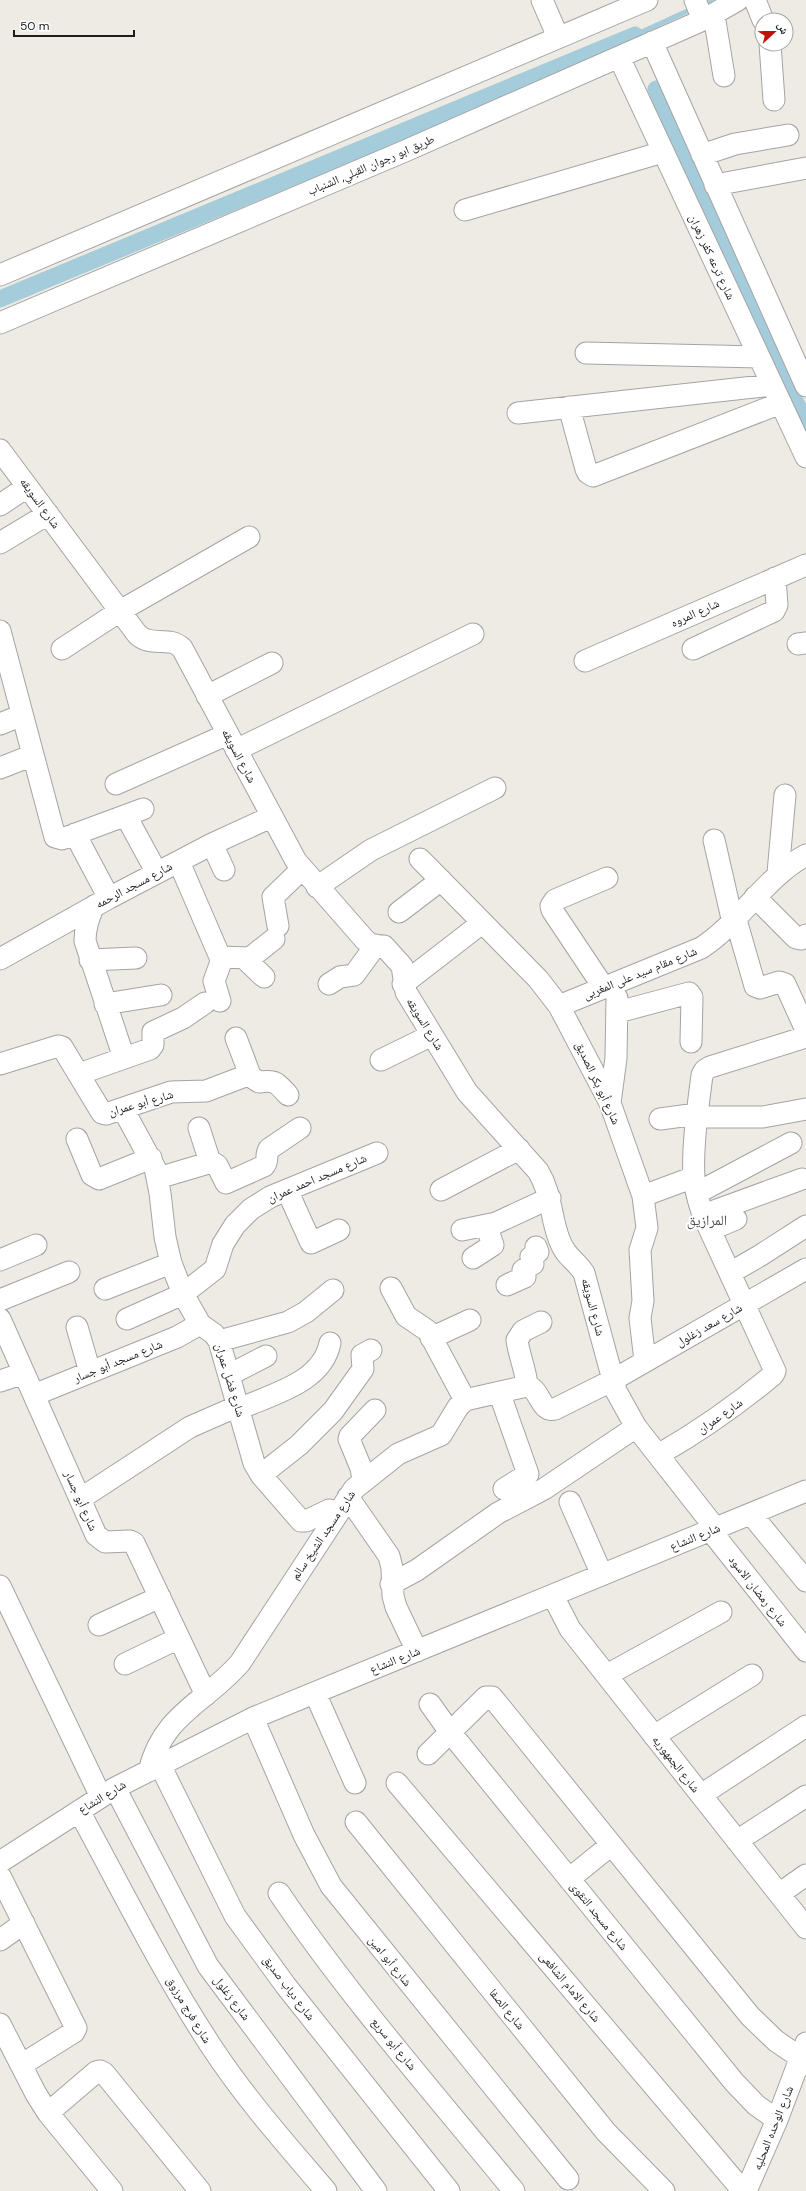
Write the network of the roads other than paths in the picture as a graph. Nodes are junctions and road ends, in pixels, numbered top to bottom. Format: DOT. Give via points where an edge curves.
graph roads {
  1 [pos="542,0"];
  2 [pos="647,0"];
  3 [pos="738,0"];
  4 [pos="755,0"];
  5 [pos="703,12"];
  6 [pos="760,12"];
  7 [pos="558,38"];
  8 [pos="652,42"];
  9 [pos="771,52"];
  10 [pos="619,57"];
  11 [pos="724,76"];
  12 [pos="774,100"];
  13 [pos="788,135"];
  14 [pos="663,152"];
  15 [pos="702,155"];
  16 [pos="806,168"];
  17 [pos="715,185"];
  18 [pos="465,210"];
  19 [pos="0,275"];
  20 [pos="0,323"];
  21 [pos="586,353"];
  22 [pos="759,357"];
  23 [pos="806,386"];
  24 [pos="776,394"];
  25 [pos="569,407"];
  26 [pos="518,413"];
  27 [pos="0,450"];
  28 [pos="806,457"];
  29 [pos="27,487"];
  30 [pos="0,505"];
  31 [pos="48,514"];
  32 [pos="249,538"];
  33 [pos="0,543"];
  34 [pos="806,565"];
  35 [pos="775,578"];
  36 [pos="120,612"];
  37 [pos="0,631"];
  38 [pos="473,634"];
  39 [pos="62,649"];
  40 [pos="693,649"];
  41 [pos="585,661"];
  42 [pos="272,663"];
  43 [pos="207,696"];
  44 [pos="22,715"];
  45 [pos="0,724"];
  46 [pos="232,742"];
  47 [pos="33,755"];
  48 [pos="0,768"];
  49 [pos="116,784"];
  50 [pos="495,788"];
  51 [pos="785,795"];
  52 [pos="271,817"];
  53 [pos="75,834"];
  54 [pos="714,840"];
  55 [pos="212,844"];
  56 [pos="806,855"];
  57 [pos="420,859"];
  58 [pos="178,862"];
  59 [pos="224,870"];
  60 [pos="301,870"];
  61 [pos="157,873"];
  62 [pos="778,873"];
  63 [pos="607,878"];
  64 [pos="441,880"];
  65 [pos="317,887"];
  66 [pos="755,897"];
  67 [pos="102,902"];
  68 [pos="399,912"];
  69 [pos="734,922"];
  70 [pos="482,923"];
  71 [pos="806,934"];
  72 [pos="376,945"];
  73 [pos="220,957"];
  74 [pos="136,958"];
  75 [pos="0,959"];
  76 [pos="245,959"];
  77 [pos="90,960"];
  78 [pos="264,977"];
  79 [pos="329,984"];
  80 [pos="403,984"];
  81 [pos="610,986"];
  82 [pos="161,995"];
  83 [pos="105,1004"];
  84 [pos="559,1006"];
  85 [pos="618,1012"];
  86 [pos="806,1030"];
  87 [pos="432,1035"];
  88 [pos="236,1038"];
  89 [pos="806,1038"];
  90 [pos="691,1042"];
  91 [pos="124,1058"];
  92 [pos="381,1060"];
  93 [pos="0,1064"];
  94 [pos="79,1074"];
  95 [pos="250,1075"];
  96 [pos="288,1095"];
  97 [pos="610,1103"];
  98 [pos="123,1109"];
  99 [pos="806,1109"];
  100 [pos="697,1116"];
  101 [pos="660,1119"];
  102 [pos="199,1128"];
  103 [pos="300,1128"];
  104 [pos="77,1139"];
  105 [pos="791,1143"];
  106 [pos="519,1149"];
  107 [pos="377,1153"];
  108 [pos="151,1158"];
  109 [pos="210,1162"];
  110 [pos="158,1178"];
  111 [pos="802,1179"];
  112 [pos="695,1185"];
  113 [pos="287,1190"];
  114 [pos="441,1190"];
  115 [pos="643,1196"];
  116 [pos="550,1198"];
  117 [pos="736,1219"];
  118 [pos="706,1222"];
  119 [pos="486,1225"];
  120 [pos="806,1226"];
  121 [pos="339,1230"];
  122 [pos="462,1230"];
  123 [pos="558,1238"];
  124 [pos="36,1245"];
  125 [pos="473,1258"];
  126 [pos="0,1260"];
  127 [pos="171,1263"];
  128 [pos="806,1269"];
  129 [pos="69,1272"];
  130 [pos="730,1273"];
  131 [pos="507,1285"];
  132 [pos="391,1288"];
  133 [pos="104,1289"];
  134 [pos="333,1290"];
  135 [pos="183,1294"];
  136 [pos="0,1300"];
  137 [pos="745,1304"];
  138 [pos="0,1319"];
  139 [pos="127,1320"];
  140 [pos="470,1320"];
  141 [pos="541,1322"];
  142 [pos="200,1324"];
  143 [pos="77,1327"];
  144 [pos="432,1338"];
  145 [pos="219,1341"];
  146 [pos="330,1342"];
  147 [pos="371,1350"];
  148 [pos="266,1356"];
  149 [pos="645,1361"];
  150 [pos="90,1372"];
  151 [pos="24,1373"];
  152 [pos="229,1375"];
  153 [pos="613,1380"];
  154 [pos="0,1381"];
  155 [pos="527,1386"];
  156 [pos="499,1392"];
  157 [pos="34,1394"];
  158 [pos="465,1400"];
  159 [pos="239,1407"];
  160 [pos="375,1410"];
  161 [pos="636,1427"];
  162 [pos="658,1455"];
  163 [pos="261,1475"];
  164 [pos="363,1480"];
  165 [pos="504,1489"];
  166 [pos="806,1490"];
  167 [pos="80,1499"];
  168 [pos="570,1502"];
  169 [pos="343,1505"];
  170 [pos="751,1514"];
  171 [pos="714,1530"];
  172 [pos="602,1575"];
  173 [pos="806,1581"];
  174 [pos="392,1584"];
  175 [pos="0,1586"];
  176 [pos="553,1596"];
  177 [pos="160,1597"];
  178 [pos="721,1612"];
  179 [pos="98,1625"];
  180 [pos="179,1638"];
  181 [pos="417,1651"];
  182 [pos="806,1651"];
  183 [pos="125,1664"];
  184 [pos="752,1674"];
  185 [pos="607,1675"];
  186 [pos="315,1693"];
  187 [pos="206,1695"];
  188 [pos="430,1704"];
  189 [pos="253,1718"];
  190 [pos="806,1726"];
  191 [pos="450,1732"];
  192 [pos="654,1736"];
  193 [pos="428,1754"];
  194 [pos="155,1768"];
  195 [pos="397,1783"];
  196 [pos="355,1784"];
  197 [pos="108,1792"];
  198 [pos="701,1795"];
  199 [pos="806,1796"];
  200 [pos="79,1811"];
  201 [pos="356,1822"];
  202 [pos="737,1841"];
  203 [pos="611,1845"];
  204 [pos="0,1862"];
  205 [pos="806,1875"];
  206 [pos="0,1876"];
  207 [pos="569,1879"];
  208 [pos="279,1893"];
  209 [pos="779,1894"];
  210 [pos="24,1923"];
  211 [pos="806,1928"];
  212 [pos="0,1940"];
  213 [pos="0,2024"];
  214 [pos="804,2055"];
  215 [pos="21,2065"];
  216 [pos="48,2113"];
  217 [pos="777,2120"];
  218 [pos="568,2179"];
  219 [pos="751,2187"];
  220 [pos="112,2191"];
  221 [pos="200,2191"];
  222 [pos="326,2191"];
  223 [pos="376,2191"];
  224 [pos="449,2191"];
  225 [pos="514,2191"];
  226 [pos="664,2191"];
  1 -- 7 [label="street"];
  2 -- 7 [label="street"];
  3 -- 5 [label="street, طريق ابو رجوان القبلي, الشنباب"];
  4 -- 6 [label="street"];
  5 -- 8 [label="street, طريق ابو رجوان القبلي, الشنباب"];
  5 -- 11 [label="street"];
  7 -- 19 [label="street"];
  8 -- 10 [label="street, طريق ابو رجوان القبلي, الشنباب"];
  8 -- 15 [label="street"];
  9 -- 12 [label="street"];
  10 -- 14 [label="street, شارع ترعه كفر زهران"];
  10 -- 20 [label="street, طريق ابو رجوان القبلي, الشنباب"];
  13 -- 15 [label="street" via="735,144"];
  14 -- 18 [label="street"];
  14 -- 22 [label="street, شارع ترعه كفر زهران"];
  15 -- 17 [label="street"];
  16 -- 17 [label="street"];
  17 -- 23 [label="street"];
  21 -- 22 [label="street"];
  22 -- 24 [label="street, شارع ترعه كفر زهران"];
  24 -- 25 [label="street"];
  24 -- 25 [label="street" via="593,476 586,469"];
  24 -- 28 [label="street, شارع ترعه كفر زهران"];
  25 -- 26 [label="street"];
  27 -- 29 [label="street, شارع السويقه"];
  29 -- 30 [label="street"];
  29 -- 31 [label="street, شارع السويقه"];
  31 -- 33 [label="street"];
  31 -- 36 [label="street, شارع السويقه"];
  32 -- 36 [label="street"];
  34 -- 35 [label="street, شارع المروه"];
  35 -- 40 [label="street" via="778,604 774,611"];
  35 -- 41 [label="street, شارع المروه"];
  36 -- 39 [label="street"];
  36 -- 43 [label="street, شارع السويقه" via="142,639 153,643 172,641 182,648"];
  37 -- 44 [label="street"];
  38 -- 46 [label="street"];
  42 -- 43 [label="street"];
  43 -- 46 [label="street, شارع السويقه"];
  44 -- 45 [label="street"];
  44 -- 47 [label="street"];
  46 -- 49 [label="street"];
  46 -- 52 [label="street, شارع السويقه"];
  47 -- 48 [label="street"];
  47 -- 53 [label="street" via="54,835 62,839"];
  50 -- 65 [label="street" via="388,841"];
  51 -- 62 [label="street"];
  52 -- 55 [label="street, شارع مسجد الرحمه"];
  52 -- 60 [label="street, شارع السويقه"];
  53 -- 61 [label="street" via="135,813"];
  53 -- 67 [label="street"];
  54 -- 69 [label="street"];
  55 -- 58 [label="street, شارع مسجد الرحمه"];
  55 -- 59 [label="street"];
  56 -- 62 [label="street, شارع مقام سيد على المغربى"];
  57 -- 64 [label="street, شارع أبو بكر الصديق"];
  58 -- 61 [label="street, شارع مسجد الرحمه"];
  58 -- 73 [label="street"];
  60 -- 65 [label="street, شارع السويقه"];
  60 -- 76 [label="street" via="273,897 276,932 254,956"];
  61 -- 67 [label="street, شارع مسجد الرحمه"];
  62 -- 66 [label="street, شارع مقام سيد على المغربى"];
  63 -- 81 [label="street" via="555,900 551,906"];
  64 -- 68 [label="street"];
  64 -- 70 [label="street, شارع أبو بكر الصديق"];
  65 -- 72 [label="street, شارع السويقه" via="366,940"];
  66 -- 69 [label="street, شارع مقام سيد على المغربى"];
  66 -- 71 [label="street" via="796,938 801,939"];
  67 -- 75 [label="street, شارع مسجد الرحمه"];
  67 -- 77 [label="street" via="88,917 85,929"];
  69 -- 81 [label="street, شارع مقام سيد على المغربى" via="720,936 701,948"];
  69 -- 86 [label="street" via="756,986 760,988 779,982 785,984"];
  70 -- 80 [label="street"];
  70 -- 84 [label="street, شارع أبو بكر الصديق" via="538,979"];
  72 -- 79 [label="street" via="354,975 340,976"];
  72 -- 80 [label="street, شارع السويقه" via="386,948 402,966"];
  73 -- 76 [label="street"];
  73 -- 91 [label="street" via="212,1002 153,1032 153,1045 150,1049"];
  74 -- 77 [label="street"];
  76 -- 78 [label="street"];
  77 -- 83 [label="street"];
  80 -- 87 [label="street, شارع السويقه"];
  81 -- 84 [label="street, شارع مقام سيد على المغربى"];
  81 -- 85 [label="street"];
  82 -- 83 [label="street"];
  83 -- 91 [label="street"];
  84 -- 97 [label="street, شارع أبو بكر الصديق"];
  85 -- 90 [label="street" via="689,993 692,997"];
  85 -- 97 [label="street" via="616,1058"];
  87 -- 92 [label="street"];
  87 -- 106 [label="street, شارع السويقه" via="467,1092"];
  88 -- 95 [label="street"];
  89 -- 100 [label="street" via="705,1070"];
  91 -- 94 [label="street"];
  93 -- 94 [label="street, شارع أبو عمران" via="58,1046 65,1051"];
  94 -- 98 [label="street, شارع أبو عمران" via="104,1114"];
  95 -- 96 [label="street" via="258,1082 276,1082"];
  95 -- 98 [label="street, شارع أبو عمران" via="206,1091 171,1092"];
  97 -- 115 [label="street, شارع أبو بكر الصديق"];
  98 -- 108 [label="street, شارع فضل عمران"];
  99 -- 100 [label="street" via="763,1117"];
  100 -- 101 [label="street"];
  100 -- 112 [label="street"];
  102 -- 109 [label="street"];
  103 -- 109 [label="street" via="269,1149 264,1166 226,1183 217,1165"];
  104 -- 108 [label="street" via="92,1175 99,1179"];
  105 -- 112 [label="street"];
  106 -- 114 [label="street"];
  106 -- 116 [label="street, شارع السويقه" via="538,1171"];
  107 -- 113 [label="street, شارع مسجد احمد عمران"];
  108 -- 110 [label="street, شارع فضل عمران"];
  109 -- 110 [label="street"];
  110 -- 127 [label="street, شارع فضل عمران" via="164,1237"];
  111 -- 118 [label="street"];
  112 -- 115 [label="street"];
  112 -- 118 [label="street"];
  113 -- 121 [label="street" via="311,1242"];
  113 -- 135 [label="street, شارع مسجد احمد عمران" via="251,1208 235,1225 223,1244 215,1269"];
  115 -- 149 [label="street, شارع أبو بكر الصديق" via="647,1228 640,1250 643,1301 640,1318"];
  116 -- 119 [label="street" via="496,1223"];
  116 -- 123 [label="street, شارع السويقه"];
  117 -- 118 [label="street"];
  118 -- 130 [label="street"];
  119 -- 122 [label="street"];
  119 -- 125 [label="street" via="493,1245"];
  120 -- 130 [label="street"];
  123 -- 131 [label="street" via="526,1250 538,1252 531,1257 533,1264 523,1270 525,1277"];
  123 -- 153 [label="street, شارع السويقه" via="566,1254 584,1273"];
  124 -- 126 [label="street"];
  127 -- 133 [label="street"];
  127 -- 135 [label="street, شارع فضل عمران"];
  128 -- 137 [label="street, شارع سعد زغلول"];
  129 -- 136 [label="street"];
  130 -- 137 [label="street"];
  132 -- 144 [label="street" via="406,1316 413,1323 425,1328"];
  134 -- 145 [label="street" via="306,1312 288,1322"];
  135 -- 139 [label="street, شارع مسجد احمد عمران"];
  135 -- 142 [label="street, شارع فضل عمران"];
  137 -- 149 [label="street, شارع سعد زغلول"];
  137 -- 162 [label="street, شارع عمران" via="775,1369 773,1375 737,1405"];
  138 -- 151 [label="street, شارع أبو جسار"];
  140 -- 144 [label="street"];
  141 -- 155 [label="street" via="523,1331 517,1340"];
  142 -- 145 [label="street, شارع فضل عمران"];
  142 -- 150 [label="street, شارع مسجد أبو جسار" via="177,1337"];
  143 -- 150 [label="street"];
  144 -- 158 [label="street"];
  145 -- 152 [label="street, شارع فضل عمران"];
  146 -- 159 [label="street" via="326,1357 316,1369 283,1392 276,1392"];
  147 -- 163 [label="street" via="362,1355 363,1369 333,1411 299,1445"];
  148 -- 152 [label="street"];
  149 -- 153 [label="street, شارع سعد زغلول"];
  150 -- 157 [label="street, شارع مسجد أبو جسار"];
  151 -- 154 [label="street"];
  151 -- 157 [label="street, شارع أبو جسار"];
  152 -- 159 [label="street, شارع فضل عمران"];
  153 -- 155 [label="street" via="552,1410 545,1407 535,1390"];
  153 -- 161 [label="street, شارع السويقه" via="622,1405"];
  155 -- 156 [label="street"];
  156 -- 158 [label="street"];
  156 -- 165 [label="street" via="528,1474"];
  157 -- 167 [label="street, شارع أبو جسار"];
  158 -- 164 [label="street, شارع مسجد الشيخ سالم" via="441,1435 398,1454 375,1474"];
  159 -- 163 [label="street, شارع فضل عمران" via="254,1463"];
  159 -- 167 [label="street" via="190,1428"];
  160 -- 164 [label="street" via="349,1439"];
  161 -- 162 [label="street, شارع السويقه"];
  161 -- 174 [label="street" via="554,1483 498,1513 417,1570"];
  162 -- 171 [label="street, شارع السويقه"];
  163 -- 169 [label="street, شارع فضل عمران" via="301,1522"];
  164 -- 169 [label="street, شارع مسجد الشيخ سالم" via="354,1488"];
  166 -- 170 [label="street, شارع النشاع"];
  167 -- 177 [label="street, شارع أبو جسار" via="99,1538 108,1542 134,1543"];
  168 -- 172 [label="street"];
  169 -- 174 [label="street" via="389,1556"];
  169 -- 187 [label="street, شارع مسجد الشيخ سالم" via="240,1663 225,1680"];
  170 -- 171 [label="street, شارع النشاع"];
  170 -- 173 [label="street"];
  171 -- 172 [label="street, شارع النشاع"];
  171 -- 182 [label="street, شارع رمضان الاسود"];
  172 -- 176 [label="street, شارع النشاع"];
  174 -- 181 [label="street" via="396,1607"];
  175 -- 197 [label="street, شارع زغلول"];
  176 -- 181 [label="street, شارع النشاع"];
  176 -- 185 [label="street, شارع الجمهوريه" via="570,1629"];
  177 -- 179 [label="street"];
  177 -- 180 [label="street, شارع أبو جسار"];
  178 -- 185 [label="street"];
  180 -- 183 [label="street"];
  180 -- 187 [label="street, شارع أبو جسار"];
  181 -- 186 [label="street, شارع النشاع"];
  184 -- 192 [label="street"];
  185 -- 192 [label="street, شارع الجمهوريه"];
  186 -- 189 [label="street, شارع النشاع"];
  186 -- 196 [label="street"];
  187 -- 194 [label="street, شارع مسجد الشيخ سالم" via="172,1723 156,1748"];
  188 -- 191 [label="street, شارع مسجد التقوى"];
  189 -- 194 [label="street, شارع النشاع"];
  189 -- 218 [label="street, شارع أبو امين" via="304,1835 331,1886"];
  190 -- 198 [label="street"];
  191 -- 193 [label="street"];
  191 -- 203 [label="street" via="486,1697 491,1696"];
  191 -- 207 [label="street, شارع مسجد التقوى"];
  192 -- 198 [label="street, شارع الجمهوريه"];
  194 -- 197 [label="street, شارع النشاع"];
  194 -- 224 [label="street, شارع دياب صديق" via="235,1916 286,1986"];
  195 -- 219 [label="street, شارع الامام الشافعى"];
  197 -- 200 [label="street, شارع النشاع"];
  197 -- 223 [label="street, شارع زغلول" via="208,1966"];
  198 -- 202 [label="street, شارع الجمهوريه"];
  199 -- 202 [label="street"];
  200 -- 204 [label="street, شارع النشاع"];
  200 -- 222 [label="street, شارع فرج مرزوق" via="177,1992 212,2047 249,2100"];
  201 -- 226 [label="street, شارع الصفا" via="606,2132"];
  202 -- 209 [label="street, شارع الجمهوريه"];
  203 -- 207 [label="street"];
  203 -- 214 [label="street" via="750,2016 776,2042"];
  205 -- 209 [label="street"];
  206 -- 210 [label="street"];
  207 -- 217 [label="street, شارع مسجد التقوى" via="734,2082 756,2106"];
  208 -- 225 [label="street, شارع أبو سريع" via="312,1942 348,1988"];
  209 -- 211 [label="street, شارع الجمهوريه"];
  210 -- 212 [label="street"];
  210 -- 215 [label="street" via="76,2028 74,2032"];
  213 -- 215 [label="street"];
  214 -- 217 [label="street, شارع الوحده المحليه"];
  215 -- 216 [label="street"];
  216 -- 220 [label="street"];
  216 -- 221 [label="street" via="96,2072 104,2073"];
  217 -- 219 [label="street, شارع الوحده المحليه"];
}
